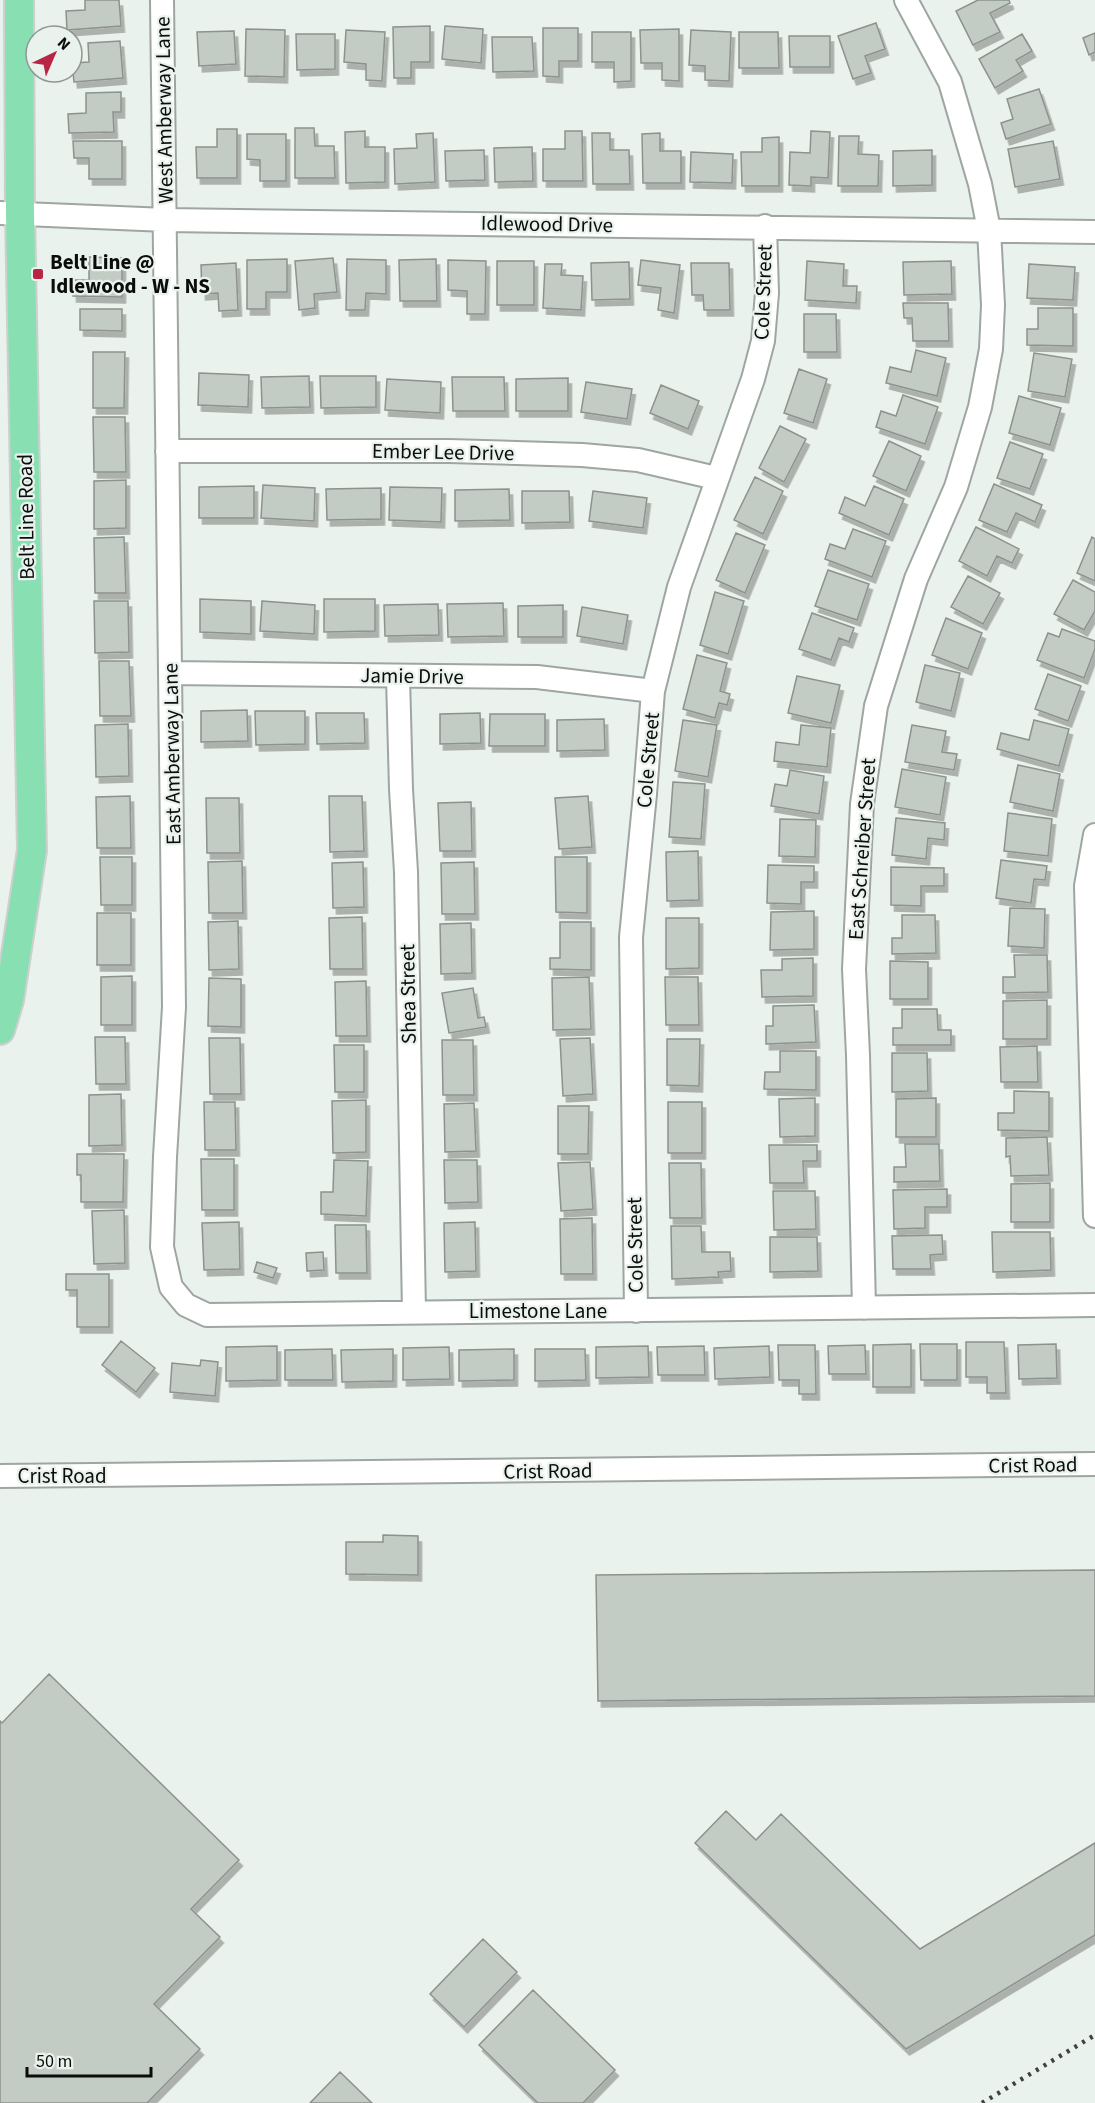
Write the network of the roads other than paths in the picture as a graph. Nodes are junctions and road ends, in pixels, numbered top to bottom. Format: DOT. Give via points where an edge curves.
graph roads {
  1 [pos="19,0"];
  2 [pos="162,0"];
  3 [pos="906,0"];
  4 [pos="10,213"];
  5 [pos="166,220"];
  6 [pos="765,226"];
  7 [pos="989,230"];
  8 [pos="1095,232"];
  9 [pos="167,451"];
  10 [pos="716,478"];
  11 [pos="171,673"];
  12 [pos="398,676"];
  13 [pos="653,691"];
  14 [pos="1095,835"];
  15 [pos="0,1030"];
  16 [pos="1095,1216"];
  17 [pos="171,1287"];
  18 [pos="1095,1305"];
  19 [pos="864,1308"];
  20 [pos="636,1311"];
  21 [pos="414,1312"];
  22 [pos="1095,1464"];
  23 [pos="0,1476"];
  1 -- 4 [label="main road, Belt Line Road"];
  2 -- 5 [label="street, West Amberway Lane"];
  3 -- 7 [label="street, East Schreiber Street" via="950,82 980,184"];
  4 -- 5 [label="street, Idlewood Drive"];
  4 -- 15 [label="main road, Belt Line Road" via="32,850 9,1000"];
  5 -- 6 [label="street, Idlewood Drive"];
  5 -- 9 [label="street, East Amberway Lane"];
  6 -- 7 [label="street, Idlewood Drive"];
  6 -- 10 [label="street, Cole Street" via="767,293 763,341"];
  7 -- 8 [label="street, Idlewood Drive"];
  7 -- 19 [label="street, East Schreiber Street" via="991,349 980,407 956,487 916,579 876,706 862,804 854,969"];
  9 -- 10 [label="street, Ember Lee Drive" via="582,454 638,460"];
  9 -- 11 [label="street, East Amberway Lane"];
  10 -- 13 [label="street, Cole Street" via="679,587"];
  11 -- 12 [label="street, Jamie Drive"];
  11 -- 17 [label="street, East Amberway Lane" via="174,1007 162,1247"];
  12 -- 13 [label="street, Jamie Drive" via="537,677"];
  12 -- 21 [label="street, Shea Street" via="406,872"];
  13 -- 20 [label="street, Cole Street" via="631,937"];
  14 -- 16 [label="street" via="1086,886"];
  17 -- 21 [label="street, Limestone Lane" via="186,1305 207,1315"];
  18 -- 19 [label="street, Limestone Lane"];
  19 -- 20 [label="street, Limestone Lane"];
  20 -- 21 [label="street, Limestone Lane"];
  22 -- 23 [label="street, Crist Road"];
}
